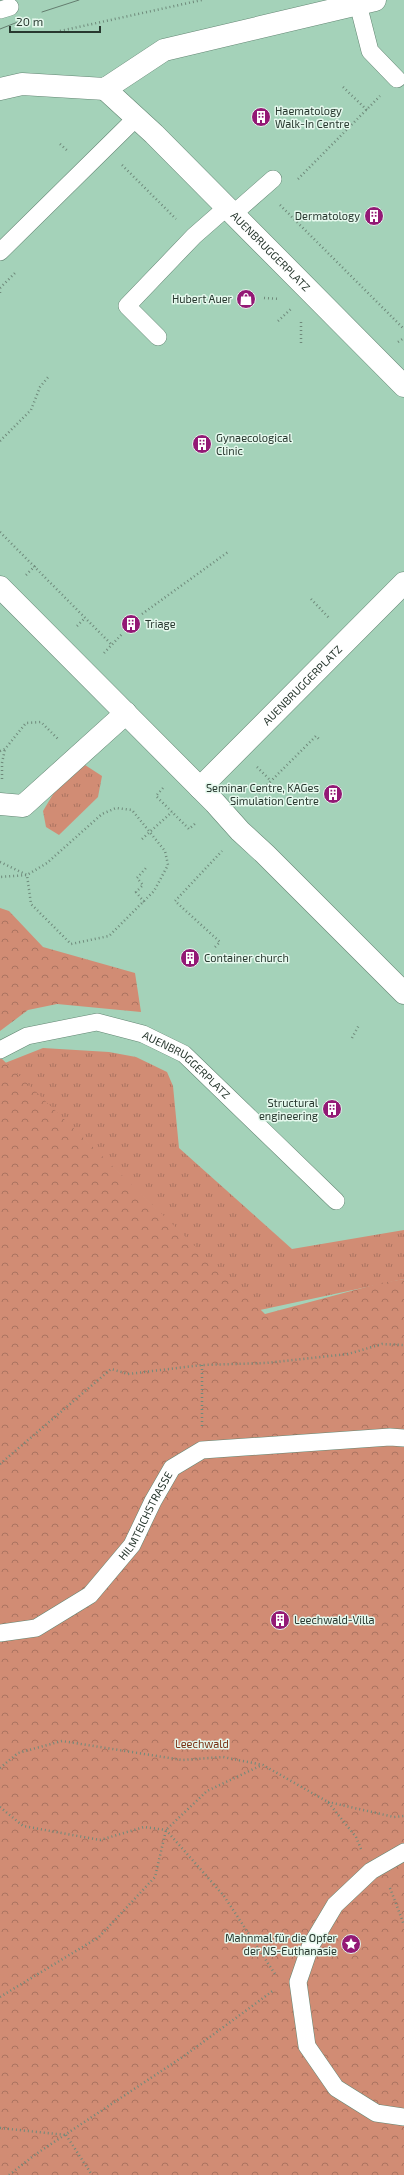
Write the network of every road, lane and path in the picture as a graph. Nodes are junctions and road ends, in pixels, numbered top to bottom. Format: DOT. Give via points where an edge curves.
graph roads {
  1 [pos="202,0"];
  2 [pos="367,2"];
  3 [pos="60,31"];
  4 [pos="398,79"];
  5 [pos="343,88"];
  6 [pos="0,89"];
  7 [pos="105,89"];
  8 [pos="367,110"];
  9 [pos="136,118"];
  10 [pos="122,165"];
  11 [pos="269,188"];
  12 [pos="229,211"];
  13 [pos="194,236"];
  14 [pos="0,252"];
  15 [pos="404,329"];
  16 [pos="158,337"];
  17 [pos="49,376"];
  18 [pos="404,386"];
  19 [pos="0,441"];
  20 [pos="0,532"];
  21 [pos="228,552"];
  22 [pos="404,583"];
  23 [pos="0,587"];
  24 [pos="142,614"];
  25 [pos="123,633"];
  26 [pos="112,645"];
  27 [pos="101,656"];
  28 [pos="126,713"];
  29 [pos="320,740"];
  30 [pos="0,751"];
  31 [pos="76,758"];
  32 [pos="200,788"];
  33 [pos="249,803"];
  34 [pos="0,804"];
  35 [pos="172,812"];
  36 [pos="151,831"];
  37 [pos="240,831"];
  38 [pos="142,839"];
  39 [pos="0,862"];
  40 [pos="146,868"];
  41 [pos="26,875"];
  42 [pos="0,877"];
  43 [pos="144,902"];
  44 [pos="215,947"];
  45 [pos="404,993"];
  46 [pos="360,1025"];
  47 [pos="352,1038"];
  48 [pos="0,1050"];
  49 [pos="336,1201"];
  50 [pos="404,1345"];
  51 [pos="202,1365"];
  52 [pos="404,1438"];
  53 [pos="202,1450"];
  54 [pos="0,1464"];
  55 [pos="0,1633"];
  56 [pos="262,1765"];
  57 [pos="0,1768"];
  58 [pos="328,1802"];
  59 [pos="0,1807"];
  60 [pos="404,1816"];
  61 [pos="166,1830"];
  62 [pos="404,1852"];
  63 [pos="376,1869"];
  64 [pos="404,1925"];
  65 [pos="298,1982"];
  66 [pos="282,1985"];
  67 [pos="0,1997"];
  68 [pos="404,2117"];
  69 [pos="0,2128"];
  70 [pos="66,2135"];
  71 [pos="9,2175"];
  72 [pos="92,2175"];
  1 -- 3 [label="path"];
  2 -- 4 [label="lane" via="370,51"];
  2 -- 7 [label="street" via="164,50"];
  4 -- 8 [label="path"];
  5 -- 8 [label="path"];
  6 -- 7 [label="street" via="22,84"];
  7 -- 9 [label="street, AUENBRUGGERPLATZ"];
  8 -- 11 [label="path" via="284,193"];
  9 -- 12 [label="street, AUENBRUGGERPLATZ"];
  9 -- 14 [label="lane"];
  10 -- 13 [label="path"];
  11 -- 12 [label="lane"];
  11 -- 15 [label="path"];
  12 -- 13 [label="lane"];
  12 -- 18 [label="street, AUENBRUGGERPLATZ"];
  13 -- 16 [label="lane" via="127,306"];
  17 -- 19 [label="path" via="40,387 31,410"];
  20 -- 26 [label="path"];
  21 -- 24 [label="path"];
  22 -- 32 [label="street, AUENBRUGGERPLATZ"];
  23 -- 28 [label="street"];
  25 -- 26 [label="path"];
  26 -- 27 [label="path"];
  28 -- 31 [label="street"];
  28 -- 32 [label="street"];
  29 -- 33 [label="path" via="316,736"];
  30 -- 31 [label="path" via="5,749 26,723 41,722"];
  31 -- 34 [label="street" via="23,806"];
  32 -- 37 [label="street"];
  35 -- 36 [label="path"];
  36 -- 38 [label="path"];
  36 -- 41 [label="path" via="132,810 116,808 102,814 47,863"];
  36 -- 43 [label="path" via="165,852 168,866 154,891"];
  37 -- 44 [label="path" via="175,901 220,942"];
  37 -- 45 [label="street"];
  39 -- 41 [label="path"];
  40 -- 43 [label="path" via="137,878 143,885 136,892"];
  41 -- 42 [label="path"];
  41 -- 43 [label="path" via="30,904 71,944 109,936"];
  46 -- 47 [label="path"];
  48 -- 49 [label="lane, AUENBRUGGERPLATZ" via="27,1036 97,1022 143,1034 184,1054"];
  50 -- 51 [label="path" via="382,1344 348,1354 266,1363"];
  51 -- 53 [label="path"];
  51 -- 54 [label="path" via="128,1374 111,1370"];
  52 -- 53 [label="lane, HILMTEICHSTRASSE"];
  53 -- 55 [label="lane, HILMTEICHSTRASSE" via="172,1468 152,1501 132,1545 90,1595 36,1628"];
  56 -- 57 [label="path" via="223,1757 182,1760 62,1741 18,1753"];
  56 -- 58 [label="path"];
  56 -- 61 [label="path" via="207,1791"];
  58 -- 60 [label="path" via="394,1817"];
  58 -- 63 [label="path" via="356,1837"];
  59 -- 61 [label="path" via="23,1826 100,1840 144,1827"];
  61 -- 66 [label="path" via="224,1896"];
  61 -- 67 [label="path" via="155,1877 99,1937"];
  62 -- 63 [label="lane"];
  63 -- 64 [label="path"];
  63 -- 65 [label="lane" via="335,1905 310,1947"];
  65 -- 66 [label="path"];
  65 -- 68 [label="lane" via="307,2046 336,2088 376,2113"];
  66 -- 70 [label="path" via="184,2056"];
  69 -- 70 [label="path"];
  70 -- 71 [label="path"];
  70 -- 72 [label="path"];
}
